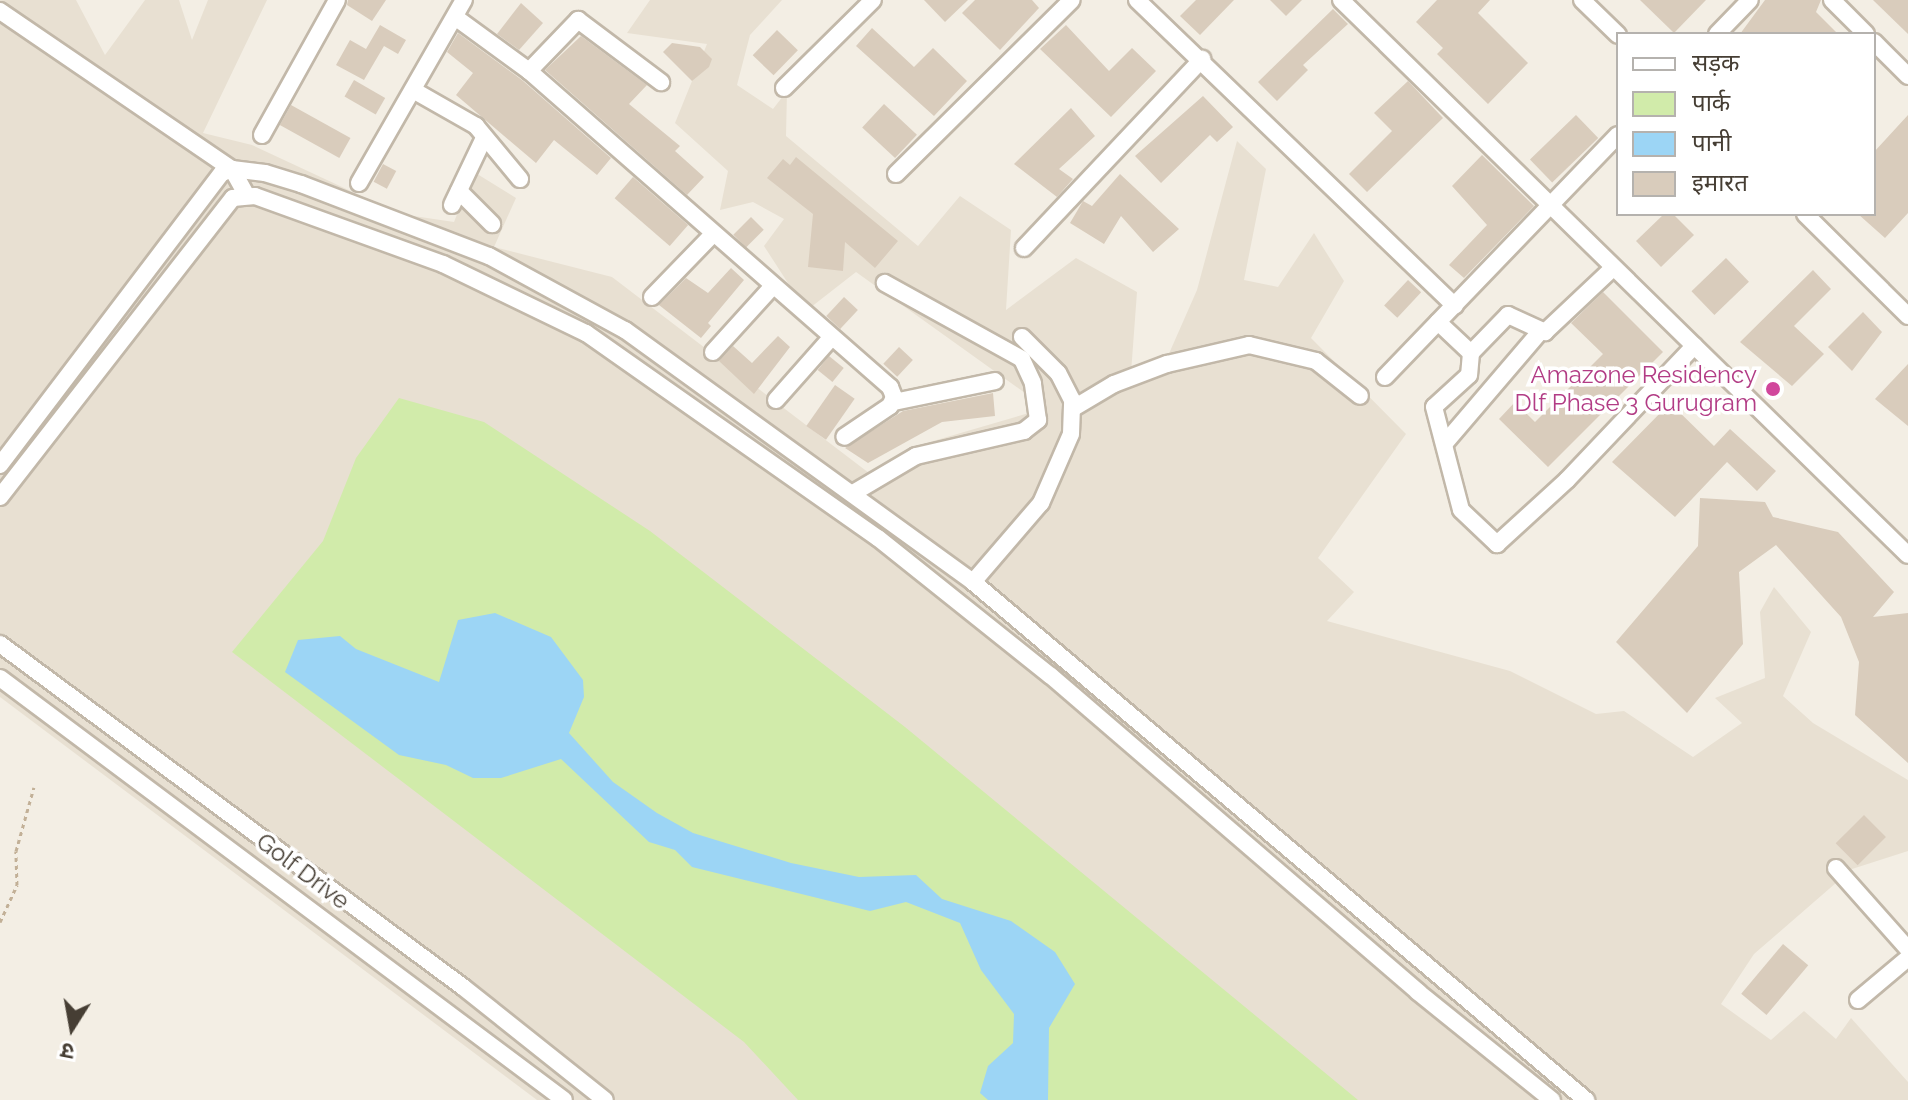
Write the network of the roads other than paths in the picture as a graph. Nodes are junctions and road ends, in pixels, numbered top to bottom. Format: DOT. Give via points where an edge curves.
graph roads {
  1 [pos="337,0"];
  2 [pos="464,0"];
  3 [pos="873,0"];
  4 [pos="1072,0"];
  5 [pos="1137,0"];
  6 [pos="1341,0"];
  7 [pos="1750,0"];
  8 [pos="1832,0"];
  9 [pos="1593,4"];
  10 [pos="0,11"];
  11 [pos="455,17"];
  12 [pos="1719,32"];
  13 [pos="1864,32"];
  14 [pos="1616,33"];
  15 [pos="1876,44"];
  16 [pos="1202,59"];
  17 [pos="529,71"];
  18 [pos="1907,74"];
  19 [pos="661,82"];
  20 [pos="784,88"];
  21 [pos="413,90"];
  22 [pos="262,135"];
  23 [pos="1616,137"];
  24 [pos="483,140"];
  25 [pos="232,169"];
  26 [pos="896,174"];
  27 [pos="520,179"];
  28 [pos="359,183"];
  29 [pos="246,194"];
  30 [pos="1549,206"];
  31 [pos="1807,216"];
  32 [pos="492,224"];
  33 [pos="712,235"];
  34 [pos="1024,248"];
  35 [pos="1613,268"];
  36 [pos="885,283"];
  37 [pos="771,288"];
  38 [pos="652,297"];
  39 [pos="1455,306"];
  40 [pos="1908,316"];
  41 [pos="1438,322"];
  42 [pos="1539,333"];
  43 [pos="1022,337"];
  44 [pos="830,339"];
  45 [pos="1694,346"];
  46 [pos="713,352"];
  47 [pos="1471,353"];
  48 [pos="1385,377"];
  49 [pos="995,381"];
  50 [pos="1360,396"];
  51 [pos="776,400"];
  52 [pos="894,402"];
  53 [pos="1072,409"];
  54 [pos="844,437"];
  55 [pos="1445,443"];
  56 [pos="0,465"];
  57 [pos="835,478"];
  58 [pos="855,492"];
  59 [pos="821,496"];
  60 [pos="0,497"];
  61 [pos="1908,555"];
  62 [pos="973,582"];
  63 [pos="0,644"];
  64 [pos="0,678"];
  65 [pos="1836,868"];
  66 [pos="1908,949"];
  67 [pos="1908,958"];
  68 [pos="1432,973"];
  69 [pos="1418,992"];
  70 [pos="1858,1000"];
  71 [pos="564,1100"];
  72 [pos="605,1100"];
  73 [pos="1552,1100"];
  74 [pos="1586,1100"];
  1 -- 22 [label="street"];
  2 -- 11 [label="street"];
  3 -- 20 [label="street"];
  4 -- 26 [label="street"];
  5 -- 16 [label="street"];
  6 -- 30 [label="street"];
  7 -- 12 [label="street"];
  8 -- 13 [label="street"];
  9 -- 14 [label="street"];
  10 -- 25 [label="street"];
  11 -- 17 [label="street"];
  11 -- 21 [label="street"];
  15 -- 18 [label="street"];
  16 -- 34 [label="street"];
  16 -- 39 [label="street"];
  17 -- 19 [label="street" via="578,20"];
  17 -- 33 [label="street"];
  21 -- 24 [label="street" via="476,126"];
  21 -- 28 [label="street"];
  23 -- 30 [label="street"];
  24 -- 27 [label="street"];
  24 -- 32 [label="street" via="456,198"];
  25 -- 29 [label="street"];
  25 -- 56 [label="street" via="207,186"];
  25 -- 57 [label="street" via="301,184 524,271 625,330"];
  29 -- 59 [label="street" via="443,264 586,333"];
  29 -- 60 [label="street" via="225,205"];
  30 -- 35 [label="street"];
  30 -- 39 [label="street"];
  31 -- 40 [label="street"];
  33 -- 37 [label="street"];
  33 -- 38 [label="street"];
  35 -- 42 [label="street" via="1549,330"];
  35 -- 45 [label="street"];
  36 -- 58 [label="street" via="1022,359 1033,383 1038,420 1024,431 916,456"];
  37 -- 44 [label="street"];
  37 -- 46 [label="street"];
  39 -- 41 [label="street"];
  41 -- 47 [label="street"];
  41 -- 48 [label="street"];
  42 -- 47 [label="street" via="1508,315"];
  42 -- 55 [label="street"];
  43 -- 53 [label="street" via="1058,373"];
  44 -- 51 [label="street"];
  44 -- 52 [label="street" via="890,387"];
  45 -- 55 [label="street" via="1567,480 1497,544 1461,510"];
  45 -- 61 [label="street"];
  47 -- 55 [label="street" via="1469,375 1434,407"];
  49 -- 52 [label="street"];
  50 -- 53 [label="street" via="1316,361 1249,345 1167,364 1114,384"];
  52 -- 54 [label="street"];
  53 -- 62 [label="street" via="1071,434 1041,503"];
  57 -- 58 [label="street"];
  57 -- 59 [label="street"];
  58 -- 62 [label="street"];
  59 -- 69 [label="street" via="1051,676"];
  62 -- 68 [label="street"];
  63 -- 72 [label="street, Golf Drive" via="463,987"];
  64 -- 71 [label="street, Golf Drive"];
  65 -- 66 [label="street"];
  67 -- 70 [label="street"];
  68 -- 69 [label="street"];
  68 -- 74 [label="street"];
  69 -- 73 [label="street"];
}
